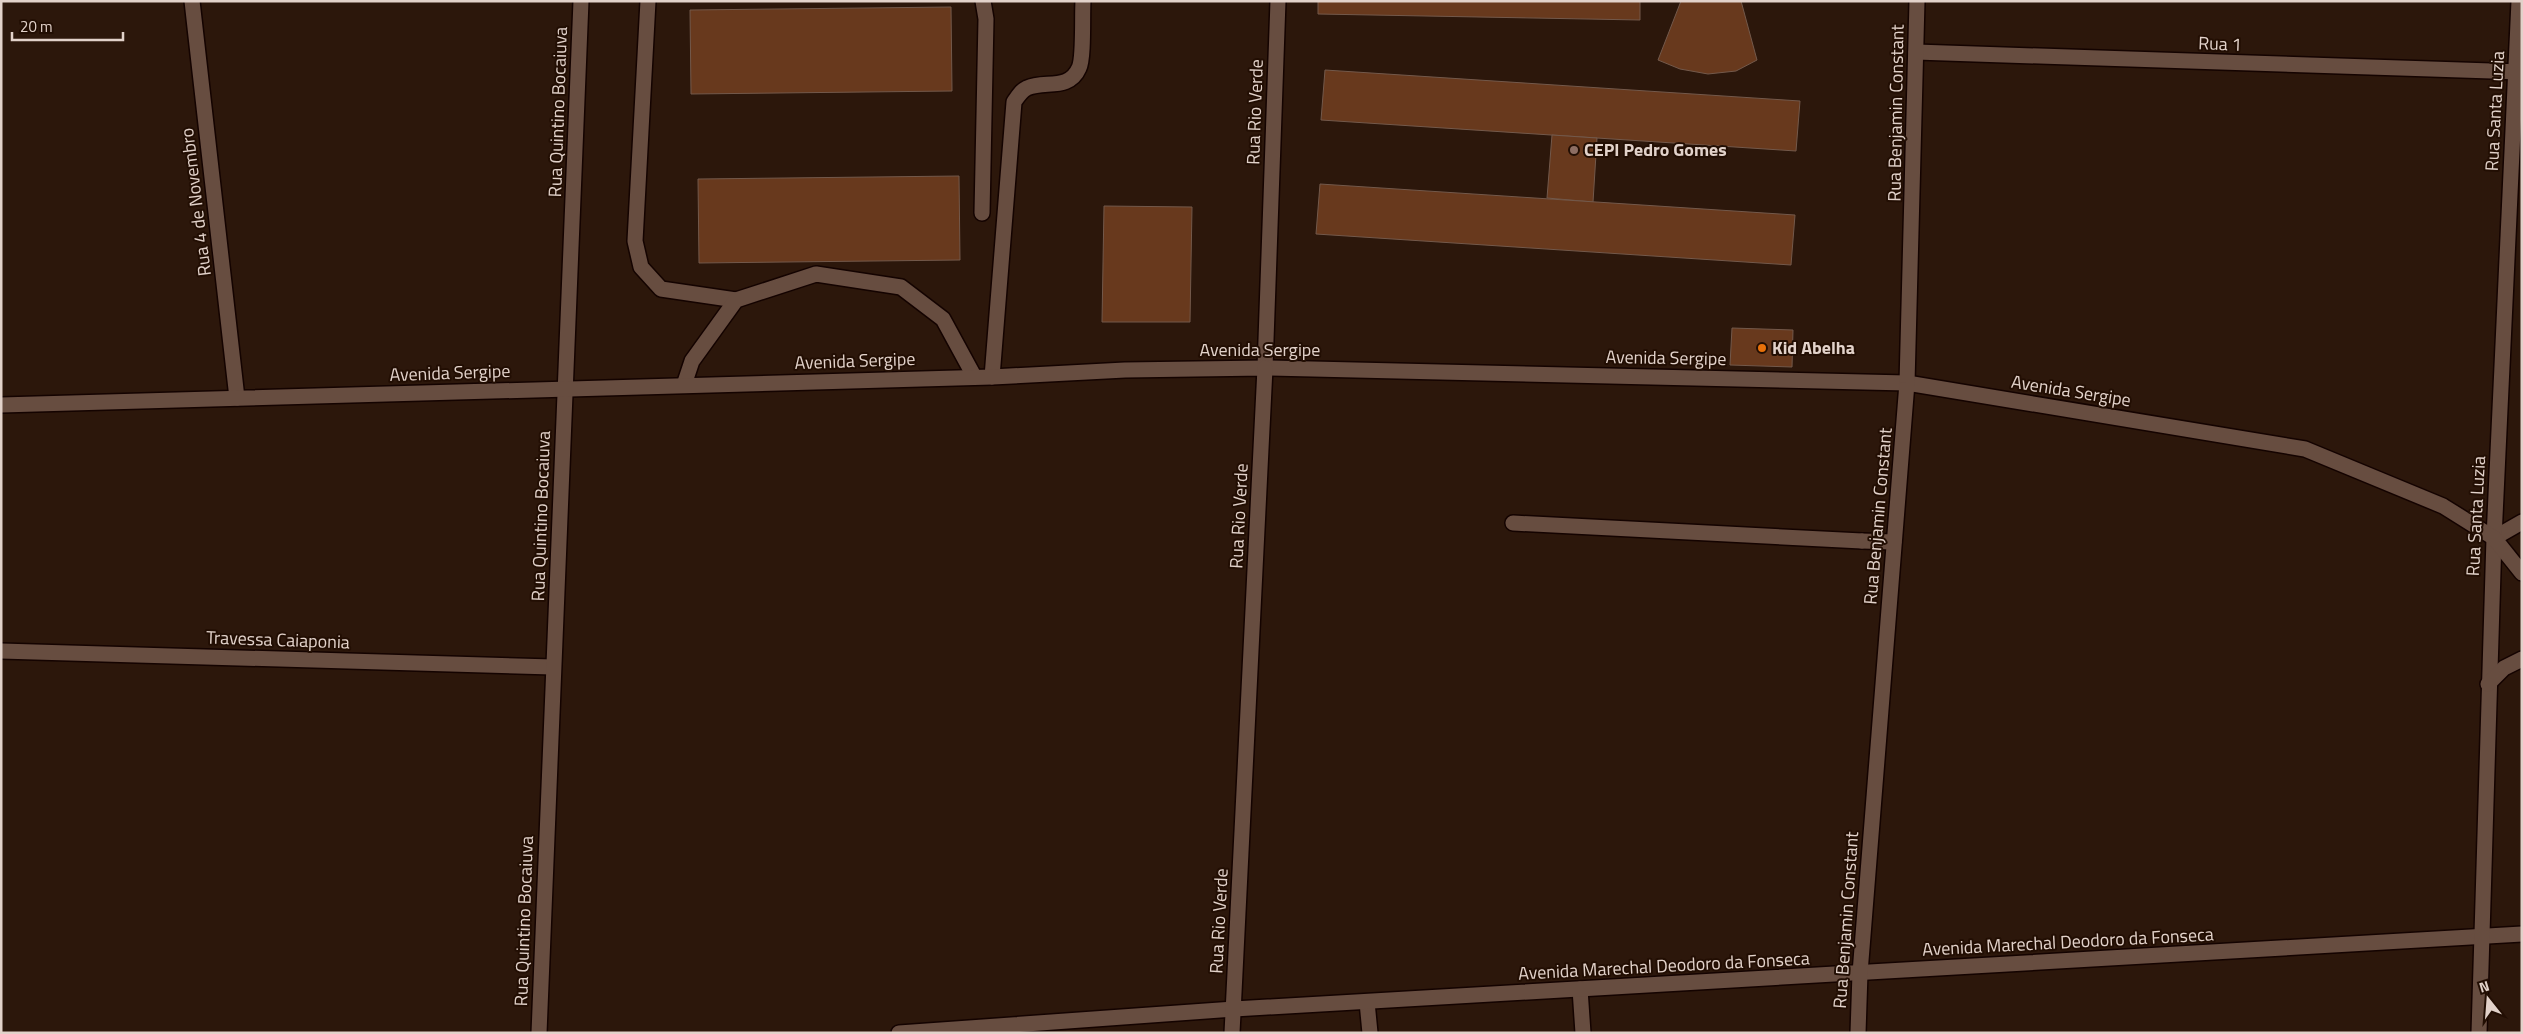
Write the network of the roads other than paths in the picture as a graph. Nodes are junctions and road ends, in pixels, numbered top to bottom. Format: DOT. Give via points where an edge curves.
graph roads {
  1 [pos="192,1"];
  2 [pos="581,1"];
  3 [pos="648,1"];
  4 [pos="983,1"];
  5 [pos="1083,1"];
  6 [pos="1278,1"];
  7 [pos="1917,1"];
  8 [pos="2519,1"];
  9 [pos="1916,52"];
  10 [pos="2519,72"];
  11 [pos="982,213"];
  12 [pos="736,300"];
  13 [pos="1265,368"];
  14 [pos="974,376"];
  15 [pos="992,377"];
  16 [pos="1907,383"];
  17 [pos="684,385"];
  18 [pos="565,389"];
  19 [pos="237,398"];
  20 [pos="1,405"];
  21 [pos="2522,522"];
  22 [pos="1513,523"];
  23 [pos="2494,538"];
  24 [pos="1894,542"];
  25 [pos="2522,573"];
  26 [pos="1,651"];
  27 [pos="2522,659"];
  28 [pos="553,667"];
  29 [pos="2488,684"];
  30 [pos="2522,934"];
  31 [pos="2483,936"];
  32 [pos="1860,974"];
  33 [pos="1580,989"];
  34 [pos="1368,1002"];
  35 [pos="1234,1009"];
  36 [pos="538,1033"];
  37 [pos="899,1033"];
  38 [pos="1232,1033"];
  39 [pos="1370,1033"];
  40 [pos="1583,1033"];
  41 [pos="1858,1033"];
  42 [pos="2479,1033"];
  1 -- 19 [label="street, Rua 4 de Novembro"];
  2 -- 18 [label="street, Rua Quintino Bocaiuva"];
  3 -- 12 [label="street" via="635,241 642,267 660,289"];
  4 -- 11 [label="street" via="986,19"];
  5 -- 15 [label="street" via="1080,67 1072,78 1056,85 1029,87 1020,92 1014,102"];
  6 -- 13 [label="street, Rua Rio Verde"];
  7 -- 9 [label="street, Rua Benjamin Constant"];
  8 -- 10 [label="street, Rua Santa Luzia"];
  9 -- 10 [label="street, Rua 1"];
  9 -- 16 [label="street, Rua Benjamin Constant"];
  10 -- 23 [label="street, Rua Santa Luzia"];
  12 -- 14 [label="street" via="816,274 901,287 943,319"];
  12 -- 17 [label="street" via="692,361"];
  13 -- 15 [label="street, Avenida Sergipe" via="1125,370"];
  13 -- 16 [label="street, Avenida Sergipe"];
  13 -- 35 [label="street, Rua Rio Verde"];
  14 -- 15 [label="street, Avenida Sergipe"];
  14 -- 17 [label="street, Avenida Sergipe"];
  16 -- 23 [label="street, Avenida Sergipe" via="2304,449 2443,506"];
  16 -- 24 [label="street, Rua Benjamin Constant"];
  17 -- 18 [label="street, Avenida Sergipe"];
  18 -- 19 [label="street, Avenida Sergipe"];
  18 -- 28 [label="street, Rua Quintino Bocaiuva"];
  19 -- 20 [label="street, Avenida Sergipe"];
  21 -- 23 [label="street"];
  22 -- 24 [label="street"];
  23 -- 25 [label="street, Avenida Sergipe"];
  23 -- 29 [label="street, Rua Santa Luzia"];
  24 -- 32 [label="street, Rua Benjamin Constant"];
  26 -- 28 [label="street, Travessa Caiaponia"];
  27 -- 29 [label="street" via="2504,668"];
  28 -- 36 [label="street, Rua Quintino Bocaiuva"];
  29 -- 31 [label="street, Rua Santa Luzia"];
  30 -- 31 [label="street, Avenida Marechal Deodoro da Fonseca"];
  31 -- 32 [label="street, Avenida Marechal Deodoro da Fonseca"];
  31 -- 42 [label="street, Rua Santa Luzia"];
  32 -- 33 [label="street, Avenida Marechal Deodoro da Fonseca"];
  32 -- 41 [label="street, Rua Benjamin Constant"];
  33 -- 34 [label="street, Avenida Marechal Deodoro da Fonseca"];
  33 -- 40 [label="street"];
  34 -- 35 [label="street, Avenida Marechal Deodoro da Fonseca"];
  34 -- 39 [label="street"];
  35 -- 37 [label="street, Avenida Marechal Deodoro da Fonseca"];
  35 -- 38 [label="street, Rua Rio Verde"];
}
